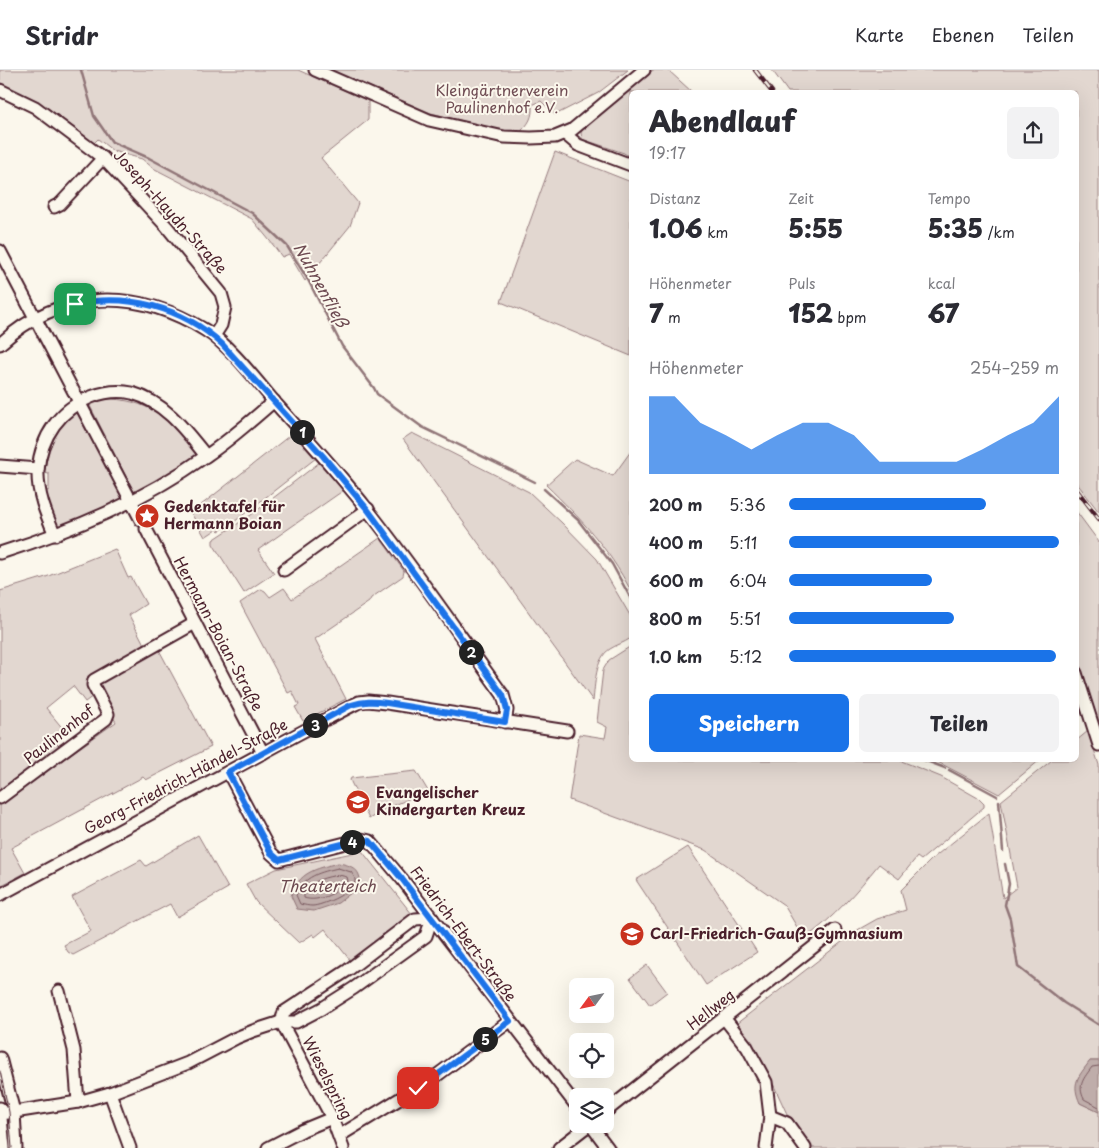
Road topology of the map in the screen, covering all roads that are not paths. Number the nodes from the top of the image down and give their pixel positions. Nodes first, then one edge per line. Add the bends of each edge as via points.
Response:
1 (315, 70) edge
2 (644, 70) edge
3 (0, 90) edge
4 (565, 134) junction
5 (103, 158) junction
6 (629, 164) edge
7 (54, 207) dead end
8 (0, 251) edge
9 (35, 318) junction
10 (214, 336) junction
11 (0, 344) edge
12 (274, 401) junction
13 (79, 402) junction
14 (206, 456) junction
15 (0, 466) edge
16 (38, 469) junction
17 (132, 501) junction
18 (368, 510) junction
19 (55, 535) junction
20 (0, 554) edge
21 (284, 570) dead end
22 (196, 623) junction
23 (1079, 682) edge
24 (505, 722) junction
25 (567, 732) dead end
26 (1099, 745) edge
27 (263, 752) junction
28 (228, 772) junction
29 (0, 798) edge
30 (0, 895) edge
31 (432, 918) junction
32 (835, 930) dead end
33 (59, 991) dead end
34 (725, 1019) junction
35 (510, 1021) junction
36 (281, 1022) junction
37 (0, 1058) edge
38 (110, 1093) junction
39 (569, 1096) edge
40 (78, 1102) junction
41 (614, 1105) edge
42 (1, 1111) edge
43 (14, 1112) junction
44 (770, 1116) junction
45 (332, 1118) junction
46 (578, 1133) edge
47 (597, 1133) edge
48 (339, 1136) junction
49 (4, 1148) edge
50 (16, 1148) edge
51 (130, 1148) edge
52 (268, 1148) edge
53 (344, 1148) edge
54 (559, 1148) edge
55 (608, 1148) edge
56 (766, 1148) edge
57 (805, 1148) edge

1 - 4 street via 437,122 504,137 547,138
2 - 4 street
3 - 5 street, Joseph-Haydn-Straße via 35,107
4 - 6 street via 578,145
5 - 7 street
5 - 10 street, Joseph-Haydn-Straße via 167,227 221,293 225,307 221,325
8 - 9 street, Hermann-Boian-Straße
9 - 10 street via 88,301 128,300 171,312
9 - 11 street
9 - 13 street, Hermann-Boian-Straße
10 - 12 street
12 - 14 street
12 - 18 street
13 - 14 street via 104,392 133,394 158,405 170,415
13 - 16 street via 64,413 50,430
13 - 17 street, Hermann-Boian-Straße
14 - 17 street
15 - 16 street
16 - 19 street via 43,506
17 - 19 street
17 - 22 street, Hermann-Boian-Straße
18 - 21 street
18 - 24 street via 503,695 507,710
19 - 20 street
22 - 27 street, Hermann-Boian-Straße
22 - 29 street, Paulinenhof via 94,680 93,685 108,714 106,719
23 - 26 street
24 - 25 street, Georg-Friedrich-Händel-Straße
24 - 27 street, Georg-Friedrich-Händel-Straße via 368,701 351,705
27 - 28 street, Georg-Friedrich-Händel-Straße
28 - 30 street, Georg-Friedrich-Händel-Straße
28 - 31 street, Friedrich-Ebert-Straße via 271,853 279,860 362,839 370,841
31 - 35 street, Friedrich-Ebert-Straße
31 - 36 street via 415,919 348,970 284,1012
31 - 36 street via 426,936 362,983 296,1022
32 - 34 street, Hellweg
33 - 40 street via 74,1050
34 - 41 street, Hellweg
34 - 44 street via 747,1047 766,1082
35 - 39 street, Friedrich-Ebert-Straße
35 - 48 street via 432,1079
36 - 38 street
36 - 45 street, Wieselspring
37 - 43 street
38 - 40 street
38 - 51 street
40 - 43 street
42 - 43 street
42 - 49 street
43 - 50 street
44 - 56 street
44 - 57 street via 787,1123
45 - 48 street, Wieselspring
45 - 52 street
46 - 54 street
47 - 55 street
48 - 53 street, Wieselspring

